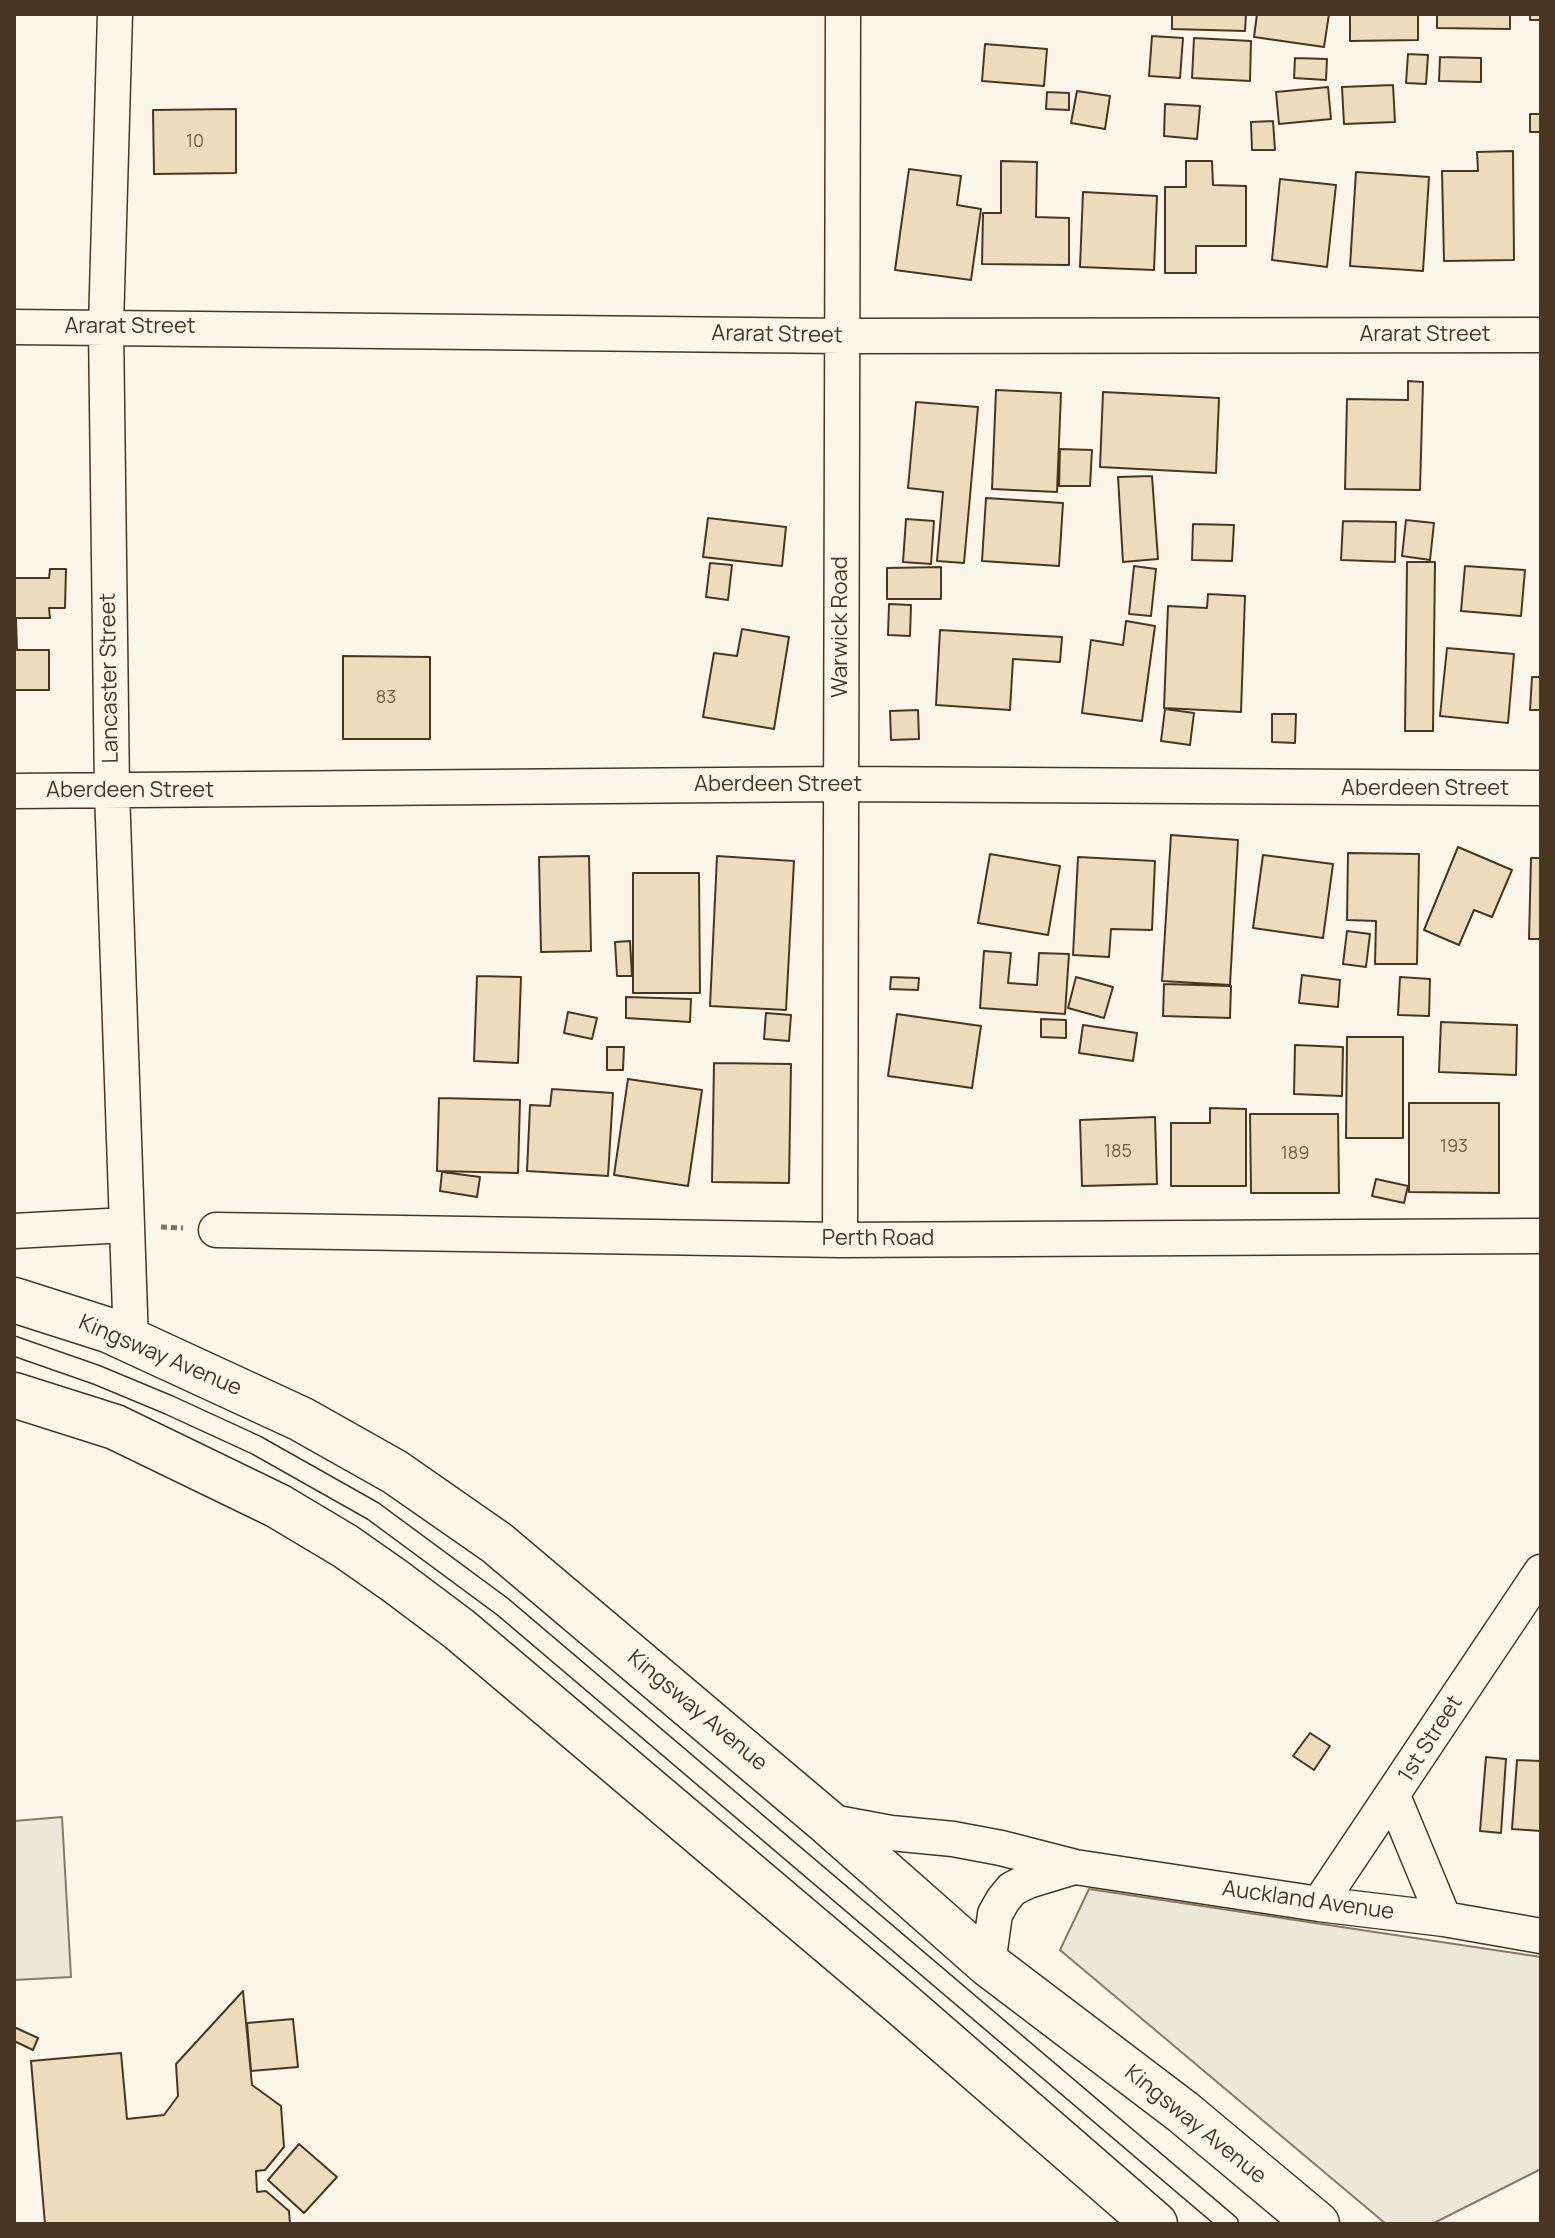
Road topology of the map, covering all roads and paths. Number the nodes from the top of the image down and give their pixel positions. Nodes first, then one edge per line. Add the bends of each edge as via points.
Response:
1 (115, 14) edge
2 (843, 14) edge
3 (106, 326) junction
4 (14, 327) edge
5 (1541, 335) edge
6 (841, 336) junction
7 (841, 784) junction
8 (1541, 788) edge
9 (14, 791) edge
10 (112, 791) junction
11 (126, 1225) junction
12 (216, 1230) joint
13 (14, 1231) edge
14 (1541, 1236) edge
15 (840, 1240) junction
16 (14, 1300) edge
17 (131, 1342) junction
18 (14, 1346) edge
19 (14, 1395) edge
20 (1541, 1572) edge
21 (1393, 1796) junction
22 (826, 1821) junction
23 (1075, 1867) junction
24 (1319, 1904) junction
25 (1444, 1919) junction
26 (1541, 1936) edge
27 (988, 1964) junction
28 (1155, 2224) edge
29 (1229, 2224) edge
30 (1317, 2224) edge

1 - 3 street, Lancaster Street
2 - 6 street, Warwick Road
3 - 4 street, Ararat Street
3 - 6 street, Ararat Street
3 - 10 street, Lancaster Street
5 - 6 street, Ararat Street
6 - 7 street, Warwick Road
7 - 8 street, Aberdeen Street
7 - 10 street, Aberdeen Street
7 - 15 street, Warwick Road
9 - 10 street, Aberdeen Street
10 - 11 street, Lancaster Street
11 - 12 path
11 - 13 street
11 - 17 street, Lancaster Street
12 - 15 street, Perth Road
14 - 15 street, Perth Road
16 - 17 main road, Kingsway Avenue
17 - 22 main road, Kingsway Avenue via 301,1419 408,1481 497,1543
18 - 29 lane via 169,1405 256,1445 373,1511 503,1607
19 - 28 main road via 115,1427 278,1506 406,1589 890,1993
20 - 21 street, 1st Street
21 - 24 street, 1st Street
21 - 25 street
22 - 23 street, Auckland Avenue via 953,1839
22 - 27 main road, Kingsway Avenue
23 - 24 street, Auckland Avenue
23 - 27 street, Auckland Avenue via 1012,1889 995,1914
24 - 25 street, Auckland Avenue
25 - 26 street, Auckland Avenue
27 - 30 main road, Kingsway Avenue via 1183,2112

